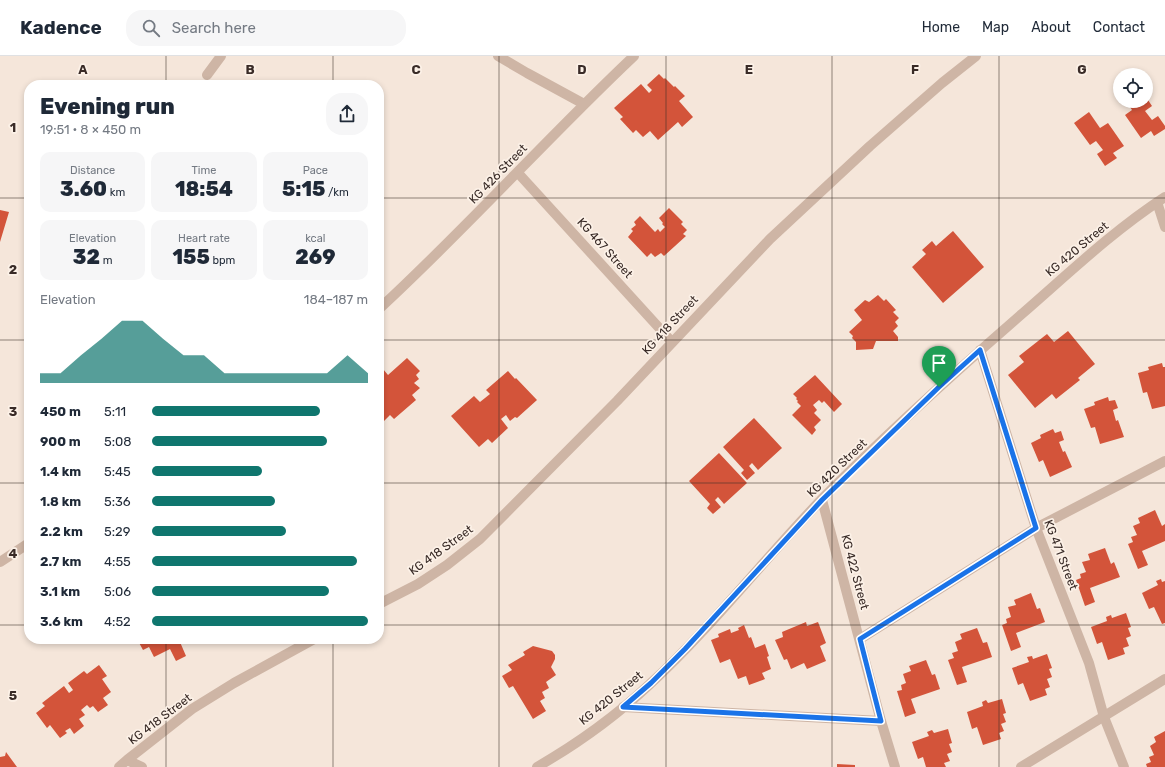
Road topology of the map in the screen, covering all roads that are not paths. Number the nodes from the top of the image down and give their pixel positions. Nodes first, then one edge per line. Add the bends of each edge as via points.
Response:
1 (221, 56) edge
2 (498, 56) edge
3 (634, 56) edge
4 (976, 56) edge
5 (208, 75) dead end
6 (584, 104) junction
7 (518, 172) junction
8 (1161, 199) edge
9 (1165, 227) edge
10 (384, 305) edge
11 (672, 342) junction
12 (980, 350) junction
13 (1165, 461) edge
14 (822, 500) junction
15 (1036, 528) junction
16 (24, 546) edge
17 (0, 562) edge
18 (384, 601) edge
19 (860, 639) junction
20 (305, 644) edge
21 (1165, 679) edge
22 (623, 707) junction
23 (1104, 717) junction
24 (881, 721) junction
25 (123, 764) edge
26 (142, 767) edge
27 (536, 767) edge
28 (895, 767) edge
29 (1021, 767) edge
30 (1124, 767) edge

1 - 5 street
2 - 6 street
3 - 6 street, KG 426 Street
4 - 11 street, KG 418 Street via 870,146 776,233
6 - 7 street, KG 426 Street
7 - 10 street, KG 426 Street
7 - 11 street, KG 467 Street
8 - 9 street
8 - 12 street, KG 420 Street via 1098,247
11 - 18 street, KG 418 Street via 480,539 418,584
12 - 14 street, KG 420 Street
12 - 15 street, KG 471 Street
13 - 15 street
14 - 19 street, KG 422 Street
14 - 22 street, KG 420 Street via 685,649
15 - 19 street
15 - 23 street, KG 471 Street via 1090,663
16 - 17 street
19 - 24 street, KG 422 Street
20 - 25 street, KG 418 Street via 234,683 192,710
21 - 23 street
22 - 24 street
22 - 27 street, KG 420 Street via 566,750
23 - 29 street
23 - 30 street, KG 471 Street
24 - 28 street, KG 422 Street
25 - 26 street

